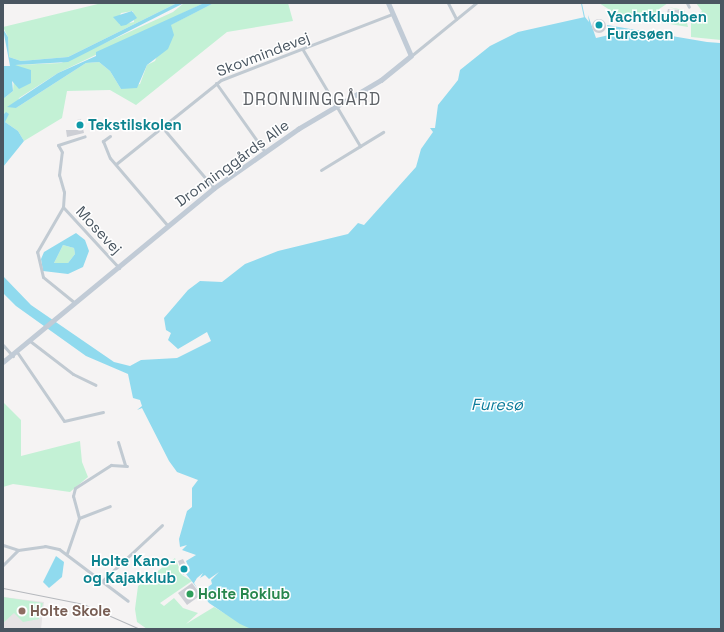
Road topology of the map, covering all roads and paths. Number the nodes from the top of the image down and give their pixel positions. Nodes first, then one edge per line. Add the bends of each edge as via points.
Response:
1 (388, 3) edge
2 (448, 3) edge
3 (476, 3) edge
4 (392, 14) junction
5 (456, 19) junction
6 (303, 50) junction
7 (410, 56) junction
8 (216, 82) junction
9 (337, 107) junction
10 (162, 127) junction
11 (383, 132) dead end
12 (85, 136) dead end
13 (110, 136) dead end
14 (360, 146) junction
15 (265, 152) junction
16 (116, 164) junction
17 (321, 170) dead end
18 (214, 188) junction
19 (63, 207) junction
20 (168, 226) junction
21 (119, 268) junction
22 (76, 304) junction
23 (30, 341) junction
24 (3, 345) edge
25 (18, 352) junction
26 (13, 356) junction
27 (3, 362) edge
28 (96, 385) dead end
29 (103, 412) dead end
30 (118, 442) dead end
31 (110, 506) dead end
32 (79, 518) junction
33 (162, 525) dead end
34 (3, 545) edge
35 (18, 550) junction
36 (67, 553) junction
37 (3, 565) edge
38 (102, 581) junction
39 (128, 601) dead end

1 - 4 street
2 - 5 street
3 - 5 street, Dronninggårds Alle
4 - 6 street, Skovmindevej
4 - 7 street
5 - 7 street, Dronninggårds Alle
6 - 8 street, Skovmindevej
6 - 9 street
7 - 9 street, Dronninggårds Alle via 381,80
8 - 10 street, Skovmindevej
8 - 15 street
9 - 14 street
9 - 15 street, Dronninggårds Alle
10 - 16 street, Skovmindevej
10 - 18 street
11 - 14 street
12 - 19 street via 58,146 62,152 59,175 64,192
13 - 16 street via 103,141
14 - 17 street
15 - 18 street, Dronninggårds Alle
16 - 20 street
18 - 20 street, Dronninggårds Alle
19 - 21 street, Mosevej
19 - 22 street via 39,243 37,264 43,277
20 - 21 street, Dronninggårds Alle
21 - 22 street, Dronninggårds Alle
22 - 23 street, Dronninggårds Alle
23 - 25 street, Dronninggårds Alle
23 - 28 street via 73,374
24 - 26 street
25 - 26 street, Dronninggårds Alle
25 - 29 street via 64,421
26 - 27 street, Dronninggårds Alle
30 - 32 street via 126,465 111,465 77,485 73,496
31 - 32 street
32 - 36 street
33 - 38 street
34 - 35 street
35 - 36 street via 46,546
35 - 37 street
36 - 38 street
38 - 39 street

